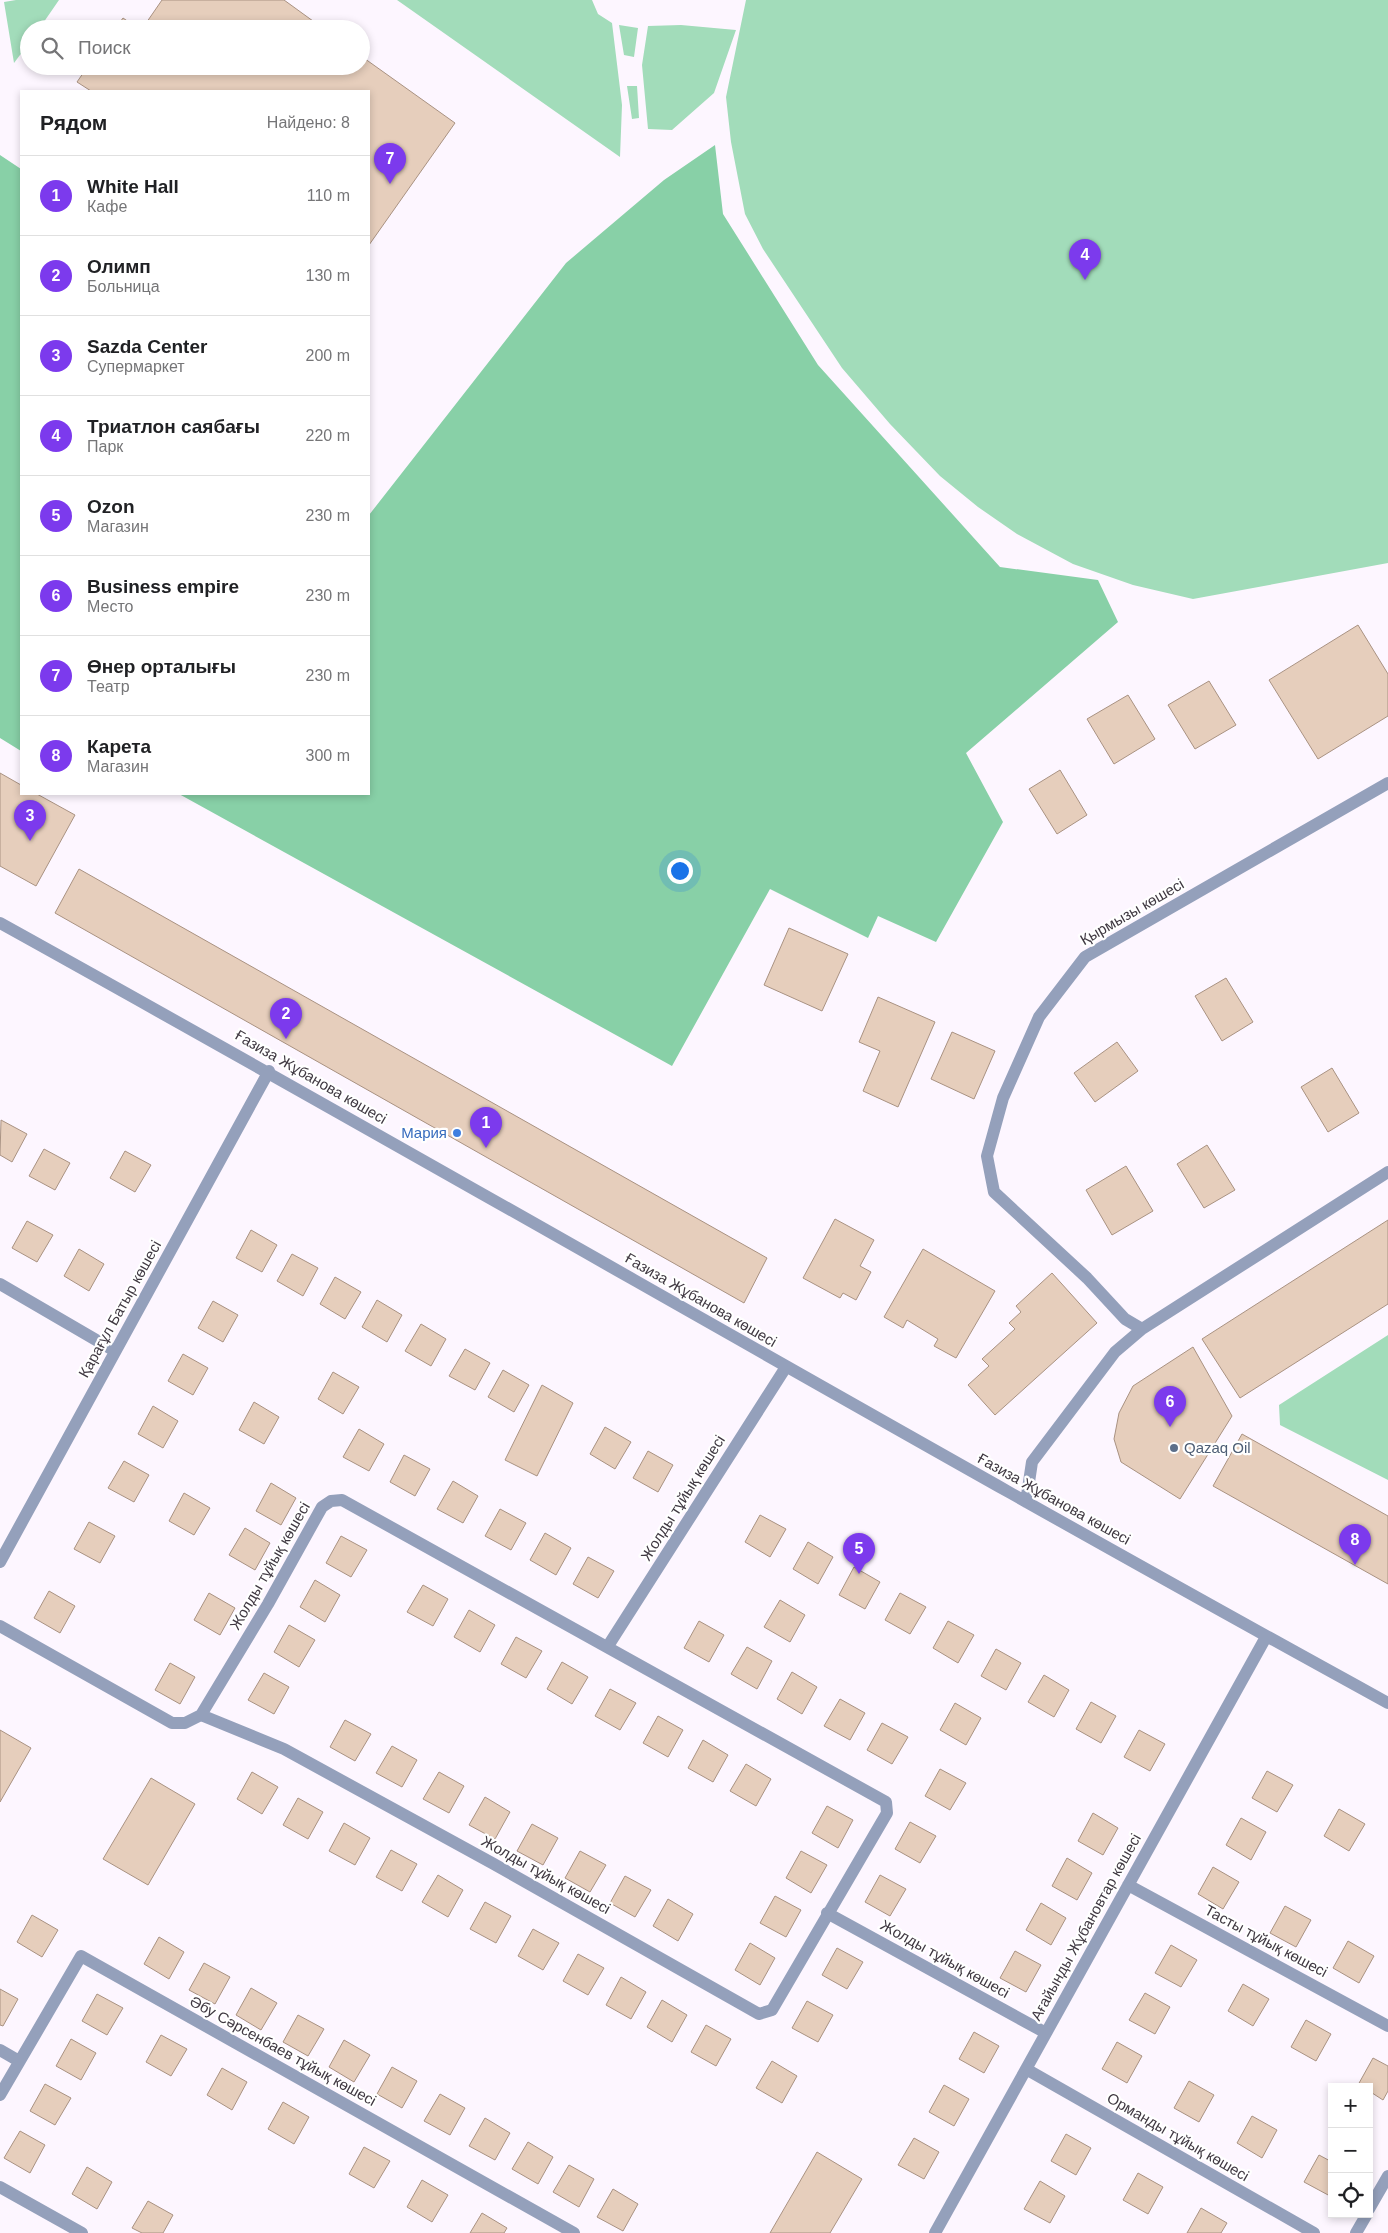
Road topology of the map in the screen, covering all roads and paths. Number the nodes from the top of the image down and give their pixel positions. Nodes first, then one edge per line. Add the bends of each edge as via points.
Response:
1 (1388, 783) edge
2 (0, 923) edge
3 (269, 1072) junction
4 (1388, 1172) edge
5 (0, 1284) edge
6 (1142, 1329) junction
7 (116, 1351) junction
8 (786, 1367) junction
9 (1026, 1502) junction
10 (0, 1562) edge
11 (0, 1626) edge
12 (1266, 1637) junction
13 (608, 1646) junction
14 (1388, 1703) edge
15 (201, 1715) junction
16 (1128, 1886) junction
17 (827, 1913) junction
18 (1388, 2026) edge
19 (1046, 2033) junction
20 (0, 2050) edge
21 (19, 2061) junction
22 (1026, 2069) junction
23 (0, 2095) edge
24 (1388, 2176) edge
25 (0, 2188) edge
26 (1373, 2203) edge
27 (1365, 2218) edge
28 (82, 2233) edge
29 (574, 2233) edge
30 (935, 2233) edge
31 (1314, 2233) edge
32 (1356, 2233) edge

1 - 6 street, Қырмызы көшесі via 1085,957 1039,1017 1003,1098 986,1156 994,1192 1087,1278 1125,1319
2 - 3 street, Ғазиза Жұбанова көшесі
3 - 7 street, Қарағұл Батыр көшесі
3 - 8 street, Ғазиза Жұбанова көшесі
4 - 6 street
5 - 7 street
6 - 9 street via 1115,1352 1032,1462
7 - 10 street, Қарағұл Батыр көшесі
8 - 9 street, Ғазиза Жұбанова көшесі
8 - 13 street, Жолды тұйық көшесі
9 - 12 street, Ғазиза Жұбанова көшесі
11 - 15 street via 172,1722 185,1723
12 - 14 street, Ғазиза Жұбанова көшесі
12 - 16 street, Ағайынды Жұбановтар көшесі
13 - 15 street, Жолды тұйық көшесі via 342,1500 331,1501 322,1507
13 - 17 street, Жолды тұйық көшесі via 886,1802 887,1813
15 - 17 street, Жолды тұйық көшесі via 284,1749 760,2014 772,2010
16 - 18 street, Тасты тұйық көшесі
16 - 19 street, Ағайынды Жұбановтар көшесі
17 - 19 street, Жолды тұйық көшесі
19 - 22 street, Ағайынды Жұбановтар көшесі
20 - 21 street
21 - 23 street, Әбу Сәрсенбаев тұйық көшесі
21 - 29 street, Әбу Сәрсенбаев тұйық көшесі via 81,1956
22 - 30 street, Ағайынды Жұбановтар көшесі
22 - 31 street, Орманды тұйық көшесі
24 - 26 street
25 - 28 street
27 - 32 street

